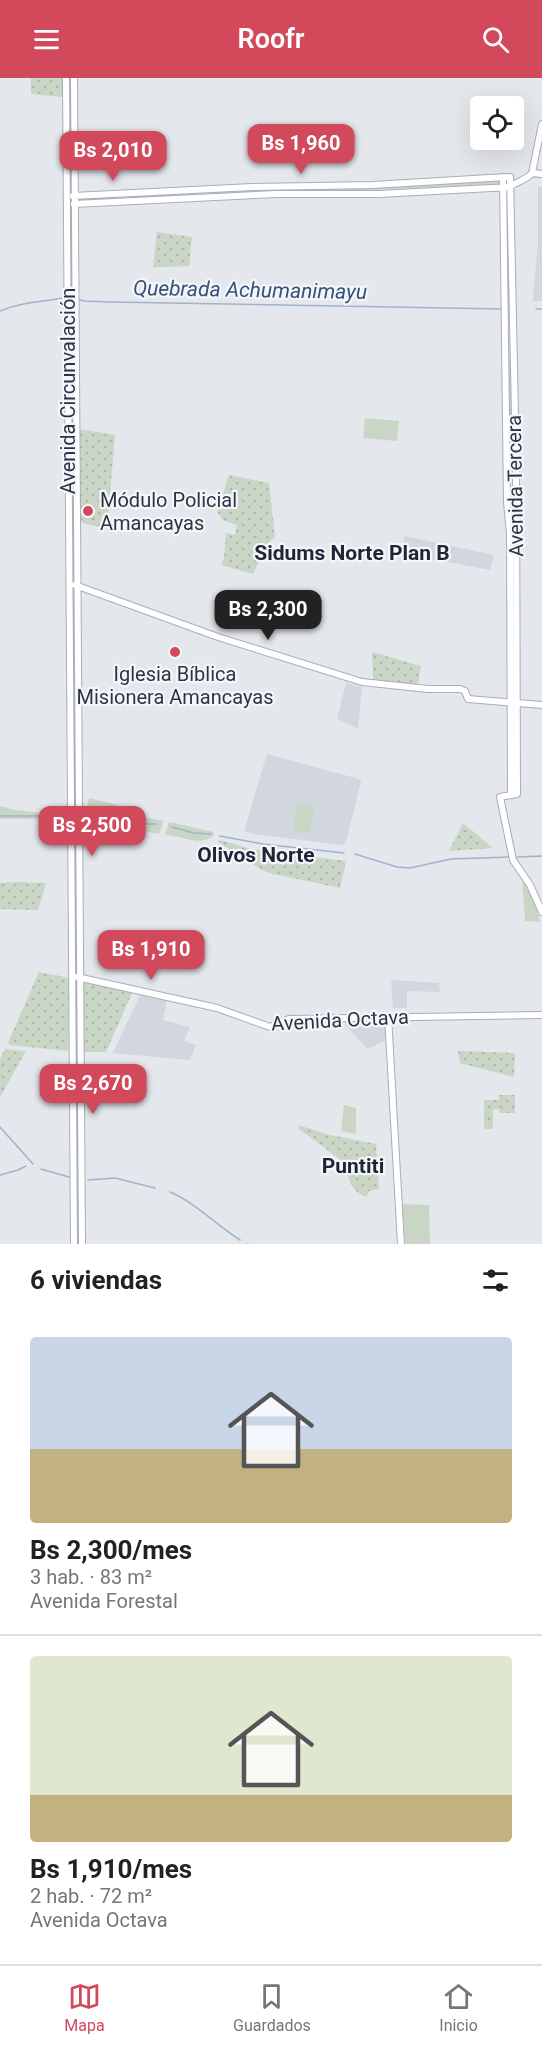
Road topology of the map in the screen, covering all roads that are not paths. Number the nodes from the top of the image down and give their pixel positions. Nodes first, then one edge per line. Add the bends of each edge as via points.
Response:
1 (66, 78) edge
2 (74, 78) edge
3 (542, 124) edge
4 (532, 173) junction
5 (542, 174) edge
6 (507, 177) junction
7 (518, 181) junction
8 (507, 187) junction
9 (75, 196) junction
10 (66, 197) junction
11 (75, 204) junction
12 (67, 205) junction
13 (69, 583) junction
14 (78, 586) junction
15 (514, 702) junction
16 (542, 705) edge
17 (542, 912) edge
18 (72, 976) junction
19 (80, 977) junction
20 (542, 1015) edge
21 (388, 1017) junction
22 (74, 1244) edge
23 (82, 1244) edge
24 (401, 1244) edge

1 - 10 main road, Avenida Circunvalación
2 - 9 main road, Avenida Circunvalación
3 - 4 main road
4 - 5 main road
4 - 7 main road
6 - 7 main road
6 - 8 main road, Avenida Tercera
6 - 9 main road
7 - 8 main road
8 - 11 main road
8 - 15 main road, Avenida Tercera via 516,462
9 - 10 main road
9 - 11 main road, Avenida Circunvalación
10 - 12 main road, Avenida Circunvalación
11 - 12 main road
11 - 14 main road, Avenida Circunvalación
12 - 13 main road, Avenida Circunvalación
13 - 14 main road
13 - 18 main road, Avenida Circunvalación
14 - 15 main road via 218,637 362,681 460,689 468,699
14 - 19 main road, Avenida Circunvalación
15 - 16 main road
15 - 17 main road, Avenida Tercera via 514,794 500,797 513,860
18 - 19 main road, Avenida Octava
18 - 22 main road, Avenida Circunvalación
19 - 21 main road, Avenida Octava via 217,1008 270,1027 289,1019
19 - 23 main road, Avenida Circunvalación
20 - 21 main road, Avenida Octava
21 - 24 main road

